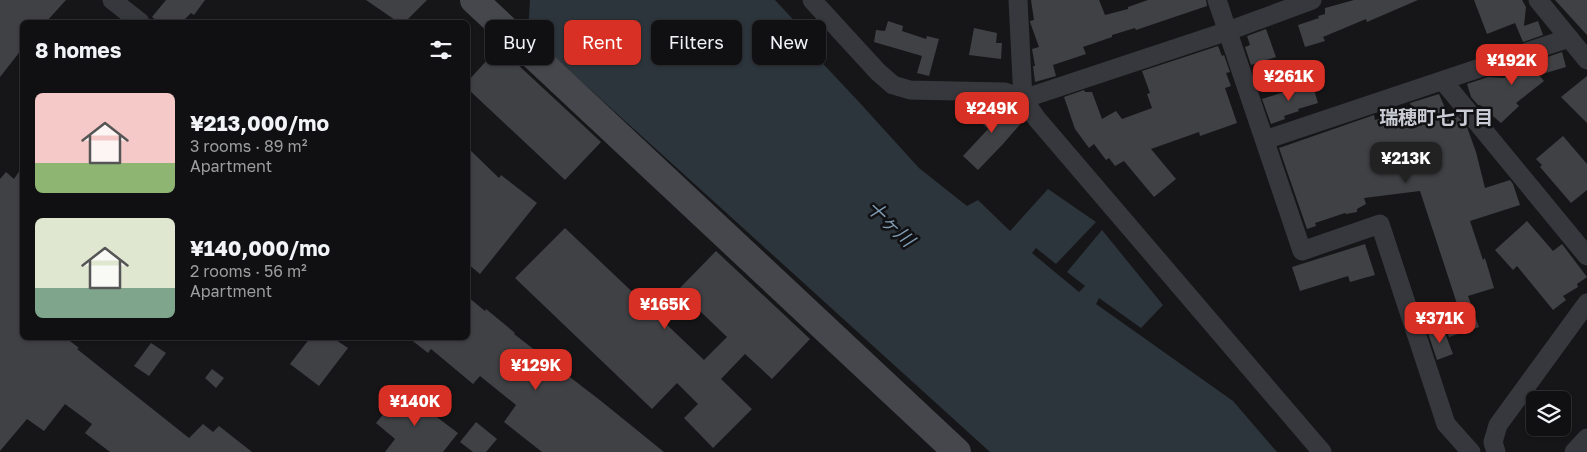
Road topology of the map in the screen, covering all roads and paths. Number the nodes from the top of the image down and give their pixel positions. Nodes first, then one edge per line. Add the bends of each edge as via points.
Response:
1 (112, 0) edge
2 (474, 0) edge
3 (812, 0) edge
4 (1018, 0) edge
5 (1217, 0) edge
6 (1312, 0) edge
7 (1538, 0) edge
8 (499, 11) edge
9 (137, 20) edge
10 (1228, 31) junction
11 (1569, 38) junction
12 (1587, 60) edge
13 (1443, 81) junction
14 (1023, 98) junction
15 (1265, 140) junction
16 (1587, 256) edge
17 (1587, 303) edge
18 (1498, 425) junction
19 (1587, 438) edge
20 (957, 452) edge
21 (1322, 452) edge
22 (1471, 452) edge
23 (1476, 452) edge
24 (1496, 452) edge
25 (1574, 452) edge

1 - 9 street
2 - 8 street
3 - 14 street via 893,85 910,90 1005,92
4 - 14 street
5 - 10 street
6 - 10 street
7 - 11 street
8 - 20 street
10 - 14 street
10 - 15 street
11 - 12 street
11 - 13 street
13 - 15 street
13 - 16 street
14 - 21 street via 1037,119
15 - 22 street via 1302,251 1380,224 1446,424
17 - 18 street
18 - 23 street
18 - 24 street via 1494,442
19 - 25 street

